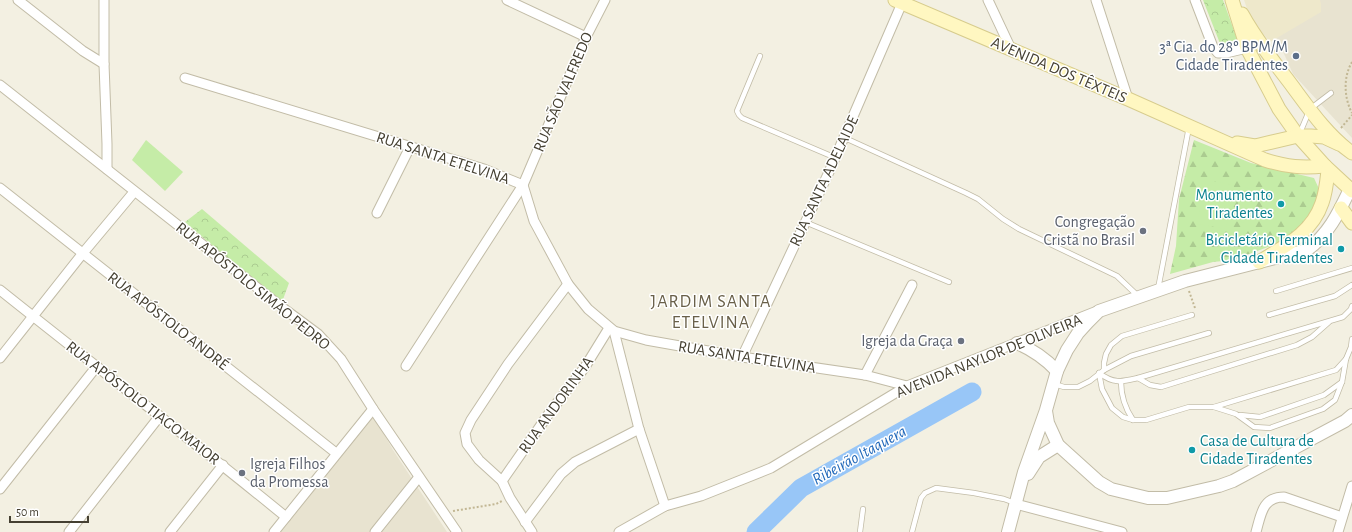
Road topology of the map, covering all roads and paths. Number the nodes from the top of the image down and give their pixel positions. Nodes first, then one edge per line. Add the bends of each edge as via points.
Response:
1 (18, 0) edge
2 (104, 0) edge
3 (507, 0) edge
4 (605, 0) edge
5 (988, 0) edge
6 (1096, 0) edge
7 (1195, 0) edge
8 (1233, 0) edge
9 (898, 2) edge
10 (586, 37) junction
11 (1247, 48) junction
12 (1011, 49) junction
13 (760, 56) dead end
14 (1352, 62) edge
15 (104, 64) junction
16 (185, 78) dead end
17 (0, 85) edge
18 (1331, 93) dead end
19 (1128, 99) junction
20 (1310, 109) junction
21 (1352, 114) edge
22 (1189, 126) junction
23 (1298, 136) junction
24 (1334, 136) junction
25 (845, 138) junction
26 (1223, 142) junction
27 (410, 146) junction
28 (1348, 150) edge
29 (836, 158) junction
30 (1327, 168) junction
31 (107, 169) junction
32 (523, 185) junction
33 (0, 188) edge
34 (1351, 189) edge
35 (134, 192) junction
36 (1341, 208) junction
37 (377, 214) dead end
38 (805, 222) junction
39 (1352, 223) edge
40 (83, 253) junction
41 (1259, 262) junction
42 (1352, 268) edge
43 (1185, 281) junction
44 (949, 282) dead end
45 (568, 284) junction
46 (912, 285) dead end
47 (1352, 285) edge
48 (0, 290) edge
49 (1158, 290) junction
50 (1276, 291) dead end
51 (1139, 297) junction
52 (1352, 306) edge
53 (1099, 311) junction
54 (1197, 314) dead end
55 (1192, 315) dead end
56 (1269, 315) dead end
57 (33, 316) junction
58 (1330, 321) junction
59 (611, 330) junction
60 (1209, 333) dead end
61 (1352, 339) edge
62 (1017, 343) junction
63 (742, 357) junction
64 (0, 358) edge
65 (1346, 359) junction
66 (97, 366) junction
67 (406, 366) dead end
68 (1104, 370) junction
69 (1057, 371) junction
70 (1100, 373) junction
71 (865, 376) junction
72 (1138, 378) junction
73 (1121, 382) junction
74 (1342, 382) junction
75 (1053, 384) junction
76 (907, 386) junction
77 (1214, 407) junction
78 (373, 409) junction
79 (1046, 410) junction
80 (1236, 414) junction
81 (1352, 415) edge
82 (159, 417) junction
83 (1133, 420) junction
84 (639, 429) junction
85 (1058, 445) junction
86 (336, 453) junction
87 (223, 465) junction
88 (420, 477) junction
89 (502, 481) junction
90 (1352, 486) edge
91 (1020, 487) junction
92 (0, 489) edge
93 (496, 504) dead end
94 (1016, 504) junction
95 (665, 506) junction
96 (864, 509) dead end
97 (444, 513) junction
98 (286, 517) junction
99 (1342, 517) junction
100 (525, 522) junction
101 (1097, 528) edge
102 (69, 532) edge
103 (170, 532) edge
104 (274, 532) edge
105 (375, 532) edge
106 (458, 532) edge
107 (532, 532) edge
108 (619, 532) edge
109 (860, 532) edge
110 (912, 532) edge
111 (1008, 532) edge
112 (1122, 532) edge
113 (1256, 532) edge
114 (1338, 532) edge

1 - 15 street via 83,51
2 - 15 street
3 - 10 street
4 - 10 street, RUA SÃO VALFREDO
5 - 12 street
6 - 19 street
7 - 11 street via 1213,47 1218,53
8 - 11 main road
8 - 20 main road via 1261,45
9 - 12 main road, AVENIDA DOS TÊXTEIS
9 - 25 street, RUA SANTA ADELAIDE
10 - 32 street, RUA SÃO VALFREDO
11 - 23 main road via 1279,109
12 - 19 main road, AVENIDA DOS TÊXTEIS
13 - 29 lane via 737,111 739,115
14 - 21 path via 1345,81
15 - 31 street
16 - 27 street, RUA SANTA ETELVINA
17 - 31 street, RUA APÓSTOLO SIMÃO PEDRO
18 - 20 lane
19 - 22 main road, AVENIDA DOS TÊXTEIS
20 - 23 lane
20 - 24 main road
21 - 24 path
22 - 26 main road, AVENIDA DOS TÊXTEIS
22 - 49 lane
23 - 26 main road, AVENIDA DOS TÊXTEIS via 1255,146
23 - 28 main road, AVENIDA DOS TÊXTEIS via 1324,138
23 - 30 main road
24 - 28 main road
25 - 29 street, RUA SANTA ADELAIDE
25 - 51 lane via 978,199 1020,229 1117,276
26 - 30 main road, AVENIDA DOS TÊXTEIS via 1283,165
27 - 32 street, RUA SANTA ETELVINA via 484,169
27 - 37 street
29 - 38 street, RUA SANTA ADELAIDE
30 - 34 main road
30 - 41 main road via 1323,201 1314,221 1294,241
31 - 35 street, RUA APÓSTOLO SIMÃO PEDRO
32 - 45 street, RUA SANTA ETELVINA via 534,221
32 - 67 street, RUA SÃO VALFREDO
33 - 40 street, RUA APÓSTOLO ANDRÉ
34 - 36 street, AVENIDA NAYLOR DE OLIVEIRA
35 - 40 street
35 - 78 street, RUA APÓSTOLO SIMÃO PEDRO via 318,334 341,359
36 - 39 main road
36 - 41 street, AVENIDA NAYLOR DE OLIVEIRA via 1326,233 1307,250
38 - 44 lane
38 - 63 street, RUA SANTA ADELAIDE
40 - 57 street
40 - 86 street, RUA APÓSTOLO ANDRÉ
41 - 43 street, AVENIDA NAYLOR DE OLIVEIRA
42 - 50 lane
43 - 49 street, AVENIDA NAYLOR DE OLIVEIRA
43 - 54 path
45 - 59 street, RUA SANTA ETELVINA via 588,309
45 - 89 street via 508,364 465,433 467,444 479,460
46 - 71 street
47 - 56 lane via 1335,296
48 - 57 street, RUA APÓSTOLO TIAGO MAIOR
49 - 51 street, AVENIDA NAYLOR DE OLIVEIRA
51 - 53 street, AVENIDA NAYLOR DE OLIVEIRA
52 - 58 lane via 1343,317
53 - 62 street, AVENIDA NAYLOR DE OLIVEIRA
53 - 69 street via 1078,332
55 - 68 lane via 1122,336 1106,354
57 - 64 street
57 - 66 street, RUA APÓSTOLO TIAGO MAIOR
58 - 72 lane
58 - 72 lane via 1312,337 1297,345 1161,386 1150,385
59 - 63 street, RUA SANTA ETELVINA via 646,340
59 - 84 street
59 - 89 street, RUA ANDORINHA
60 - 68 lane via 1131,356
61 - 65 lane
62 - 69 street via 1031,349
62 - 76 street, AVENIDA NAYLOR DE OLIVEIRA
63 - 71 street, RUA SANTA ETELVINA
65 - 74 lane
65 - 77 lane via 1336,370
66 - 82 street, RUA APÓSTOLO TIAGO MAIOR
66 - 92 street
68 - 70 lane
69 - 75 street
70 - 73 lane via 1108,380
70 - 75 lane via 1090,382 1078,387
70 - 83 lane via 1102,389 1112,408 1122,418
71 - 76 street, RUA SANTA ETELVINA
72 - 73 lane
73 - 83 lane via 1124,403
74 - 80 lane via 1324,395 1260,417
74 - 80 lane via 1335,400 1323,409 1270,428 1254,427
75 - 79 street
76 - 95 street, AVENIDA NAYLOR DE OLIVEIRA via 772,468 701,496
77 - 80 lane
77 - 83 lane via 1189,407 1146,420
78 - 86 street
78 - 88 street, RUA APÓSTOLO SIMÃO PEDRO
79 - 85 street via 1048,423
79 - 91 street
81 - 85 street via 1234,481 1167,498 1148,498 1111,489 1099,482
82 - 87 street, RUA APÓSTOLO TIAGO MAIOR
82 - 102 street
84 - 95 street
84 - 100 street via 575,462 561,474
85 - 91 street via 1039,457
86 - 98 street
87 - 98 street, RUA APÓSTOLO TIAGO MAIOR
87 - 103 street
88 - 97 street, RUA APÓSTOLO SIMÃO PEDRO
88 - 105 street
89 - 100 street
90 - 99 street
91 - 94 street
93 - 97 path
94 - 101 street
94 - 110 lane via 974,493 936,488 921,498
94 - 111 street
95 - 108 street, AVENIDA NAYLOR DE OLIVEIRA
96 - 109 lane
97 - 106 street, RUA APÓSTOLO SIMÃO PEDRO
98 - 104 street
99 - 113 street via 1284,496 1275,497 1267,502 1262,511
99 - 114 street
100 - 107 street
101 - 112 street

